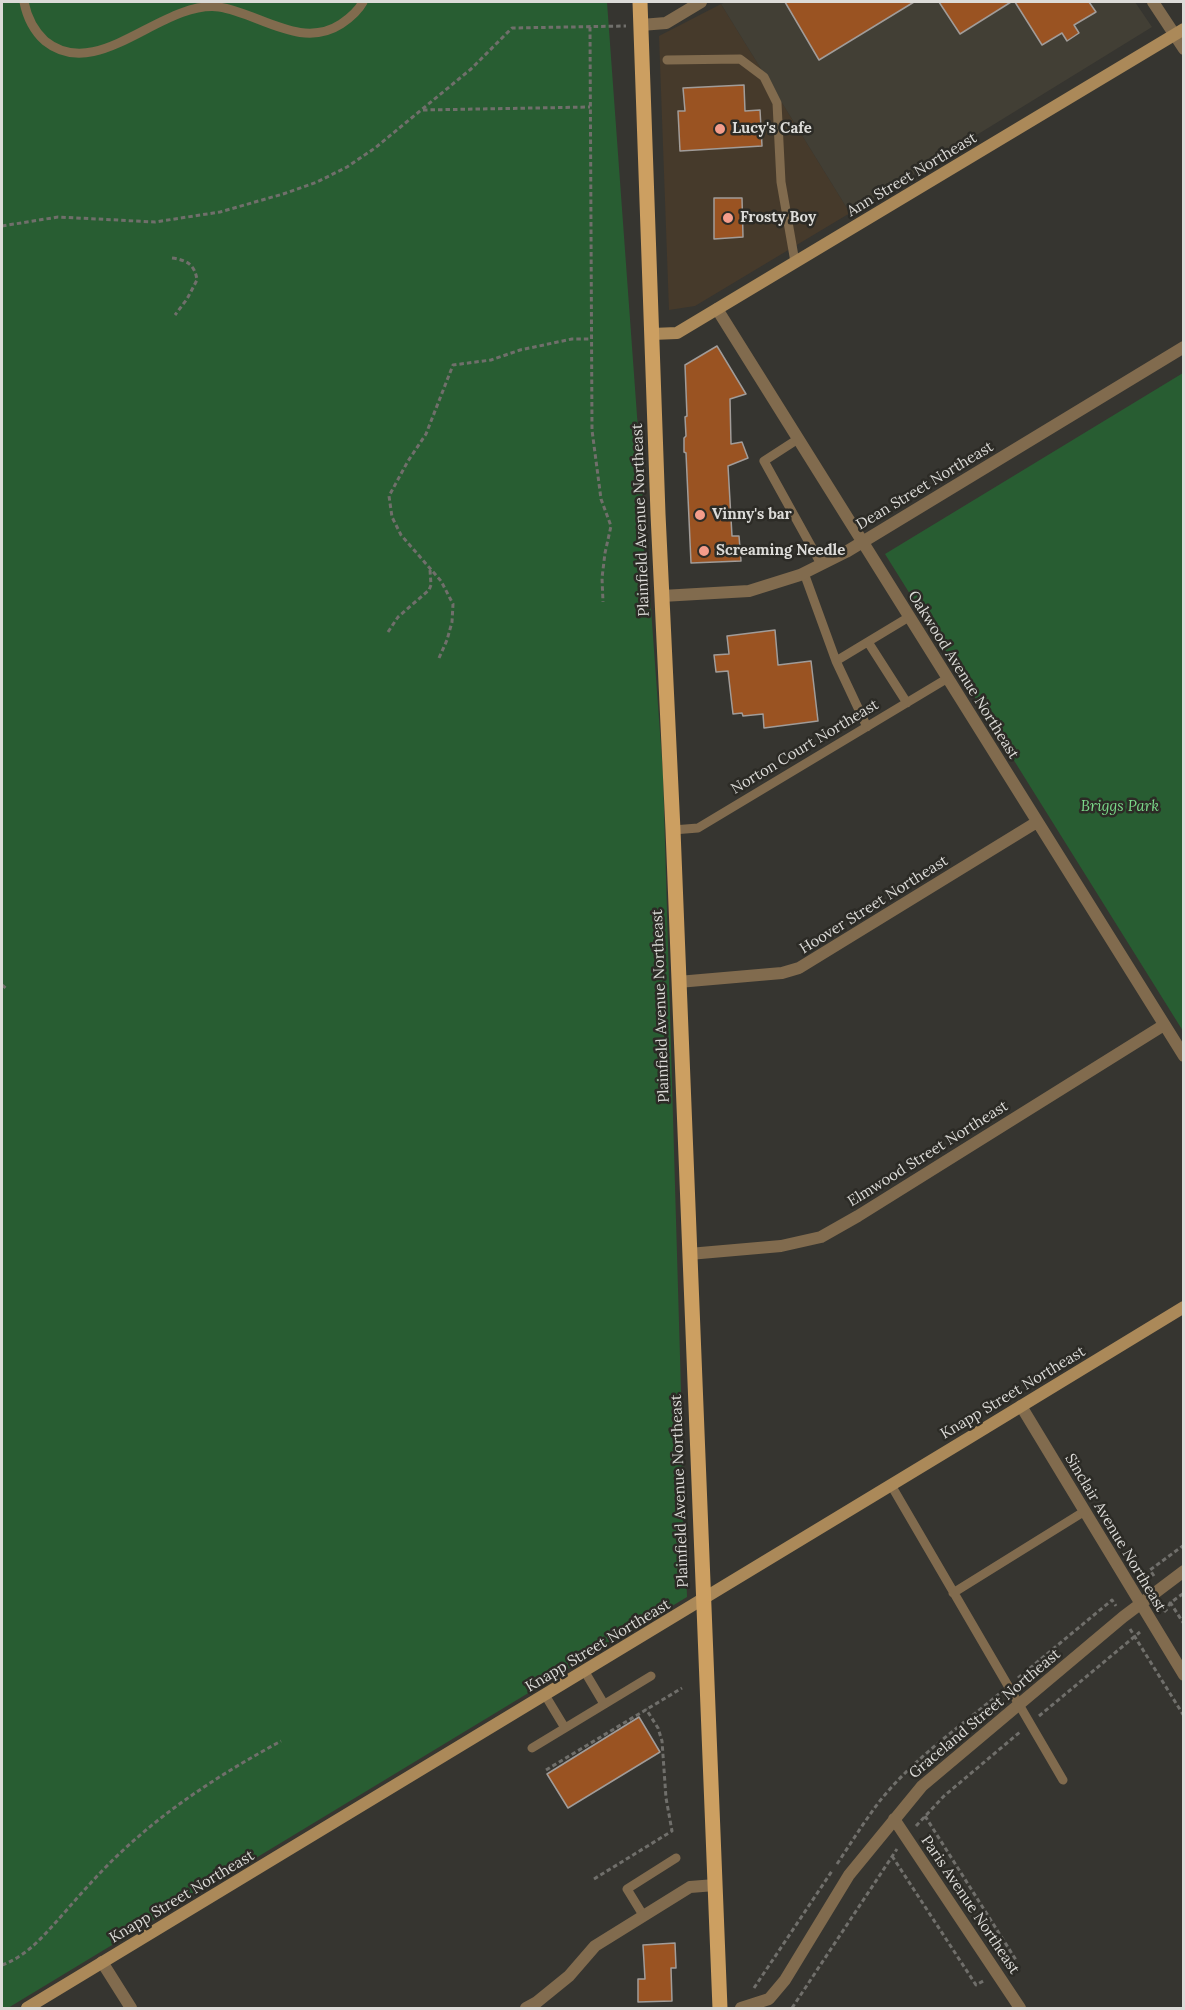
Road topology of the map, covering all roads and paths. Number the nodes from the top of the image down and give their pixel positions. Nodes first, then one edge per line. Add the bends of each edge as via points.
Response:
1 (24, 2) edge
2 (363, 2) edge
3 (640, 2) edge
4 (701, 2) edge
5 (1153, 2) edge
6 (641, 25) junction
7 (590, 27) junction
8 (1179, 32) edge
9 (1184, 49) edge
10 (667, 60) dead end
11 (590, 107) junction
12 (422, 110) junction
13 (2, 226) edge
14 (172, 258) dead end
15 (795, 262) junction
16 (717, 309) junction
17 (175, 315) dead end
18 (652, 334) junction
19 (591, 339) junction
20 (1184, 347) edge
21 (798, 439) junction
22 (861, 542) junction
23 (821, 564) junction
24 (430, 568) junction
25 (804, 573) junction
26 (662, 596) junction
27 (603, 602) dead end
28 (909, 617) junction
29 (388, 632) dead end
30 (868, 642) junction
31 (439, 658) dead end
32 (836, 661) junction
33 (948, 678) junction
34 (907, 703) junction
35 (867, 727) junction
36 (1037, 822) junction
37 (673, 830) junction
38 (678, 982) junction
39 (2, 985) edge
40 (7, 989) dead end
41 (1164, 1024) junction
42 (1184, 1056) edge
43 (688, 1254) junction
44 (1184, 1307) edge
45 (1022, 1406) junction
46 (891, 1485) junction
47 (1085, 1511) junction
48 (1184, 1545) edge
49 (1150, 1570) dead end
50 (1184, 1571) edge
51 (953, 1593) junction
52 (1184, 1593) edge
53 (703, 1598) junction
54 (1112, 1600) dead end
55 (1141, 1604) junction
56 (1123, 1617) junction
57 (1152, 1622) junction
58 (1135, 1636) junction
59 (585, 1672) junction
60 (1184, 1675) edge
61 (651, 1676) dead end
62 (682, 1688) dead end
63 (545, 1695) junction
64 (1019, 1703) junction
65 (604, 1704) junction
66 (646, 1709) junction
67 (1184, 1716) edge
68 (1030, 1724) junction
69 (565, 1728) junction
70 (281, 1741) dead end
71 (532, 1748) dead end
72 (546, 1770) dead end
73 (1063, 1780) dead end
74 (894, 1819) junction
75 (906, 1837) junction
76 (676, 1858) dead end
77 (594, 1879) dead end
78 (715, 1885) junction
79 (643, 1915) junction
80 (102, 1962) junction
81 (2, 1965) edge
82 (27, 2008) edge
83 (130, 2008) edge
84 (526, 2008) edge
85 (720, 2008) edge
86 (741, 2008) edge
87 (792, 2008) edge
88 (1020, 2008) edge

1 - 2 lane via 30,24 40,36 52,46 80,54 205,6 313,34 332,30
3 - 6 main road, Plainfield Avenue Northeast
4 - 6 street via 666,23
5 - 8 street
6 - 7 path
6 - 18 main road, Plainfield Avenue Northeast
7 - 11 path
7 - 12 path via 512,28
8 - 9 street
8 - 15 main road, Ann Street Northeast
10 - 15 lane via 740,59 764,77 777,103 781,182
11 - 12 path
11 - 19 path
12 - 13 path via 375,148 337,172 283,194 220,212 155,222 58,217
14 - 17 path via 187,261 196,280
15 - 16 main road, Ann Street Northeast
16 - 18 main road, Ann Street Northeast via 677,333
16 - 21 street, Oakwood Avenue Northeast
18 - 26 main road, Plainfield Avenue Northeast
19 - 24 path via 572,339 491,360 453,365 426,434 389,496 392,517 401,535
19 - 27 path via 592,430 601,499 611,526 602,578
20 - 22 street, Dean Street Northeast
21 - 22 street, Oakwood Avenue Northeast
21 - 23 lane via 764,461
22 - 23 street, Dean Street Northeast
22 - 28 street, Oakwood Avenue Northeast
23 - 25 street, Dean Street Northeast
24 - 29 path via 429,590 398,617
24 - 31 path via 453,604
25 - 26 street, Dean Street Northeast via 749,591
25 - 32 lane
26 - 37 main road, Plainfield Avenue Northeast
28 - 30 lane
28 - 33 street, Oakwood Avenue Northeast
30 - 32 lane
30 - 34 lane
32 - 35 lane
33 - 34 lane, Norton Court Northeast
33 - 36 street, Oakwood Avenue Northeast
34 - 35 lane, Norton Court Northeast
35 - 37 lane, Norton Court Northeast via 698,828
36 - 38 street, Hoover Street Northeast via 799,968 782,973
36 - 41 street, Oakwood Avenue Northeast
37 - 38 main road, Plainfield Avenue Northeast
38 - 43 main road, Plainfield Avenue Northeast
39 - 40 path
41 - 42 street, Oakwood Avenue Northeast
41 - 43 street, Elmwood Street Northeast via 821,1237 782,1246
43 - 53 main road, Plainfield Avenue Northeast
44 - 45 main road, Knapp Street Northeast
45 - 46 main road, Knapp Street Northeast
45 - 47 street, Sinclair Avenue Northeast
46 - 51 lane
46 - 53 main road, Knapp Street Northeast
47 - 51 lane
47 - 55 street, Sinclair Avenue Northeast
48 - 49 path
50 - 55 street, Graceland Street Northeast
51 - 64 lane
52 - 57 path
53 - 59 main road, Knapp Street Northeast
53 - 78 main road, Plainfield Avenue Northeast
54 - 56 path
55 - 56 street, Graceland Street Northeast
55 - 57 street, Sinclair Avenue Northeast
56 - 58 path
56 - 64 street, Graceland Street Northeast
57 - 58 path
57 - 60 street, Sinclair Avenue Northeast
58 - 67 path
58 - 68 path
59 - 63 main road, Knapp Street Northeast
59 - 65 lane
61 - 65 lane
62 - 66 path
63 - 69 lane
63 - 80 main road, Knapp Street Northeast
64 - 68 lane
64 - 74 street, Graceland Street Northeast via 922,1786
65 - 69 lane
66 - 72 path
66 - 77 path via 662,1741 672,1832
68 - 73 lane
68 - 75 path via 944,1796
69 - 71 lane
70 - 81 path via 169,1811 96,1877 36,1944
74 - 75 street, Paris Avenue Northeast
74 - 86 street, Graceland Street Northeast via 849,1875 785,1980 769,1999
75 - 87 path
75 - 88 street, Paris Avenue Northeast
76 - 79 lane via 627,1889
78 - 79 street via 690,1887
78 - 85 main road, Plainfield Avenue Northeast
79 - 84 street via 595,1946 569,1976
80 - 82 main road, Knapp Street Northeast
80 - 83 street

